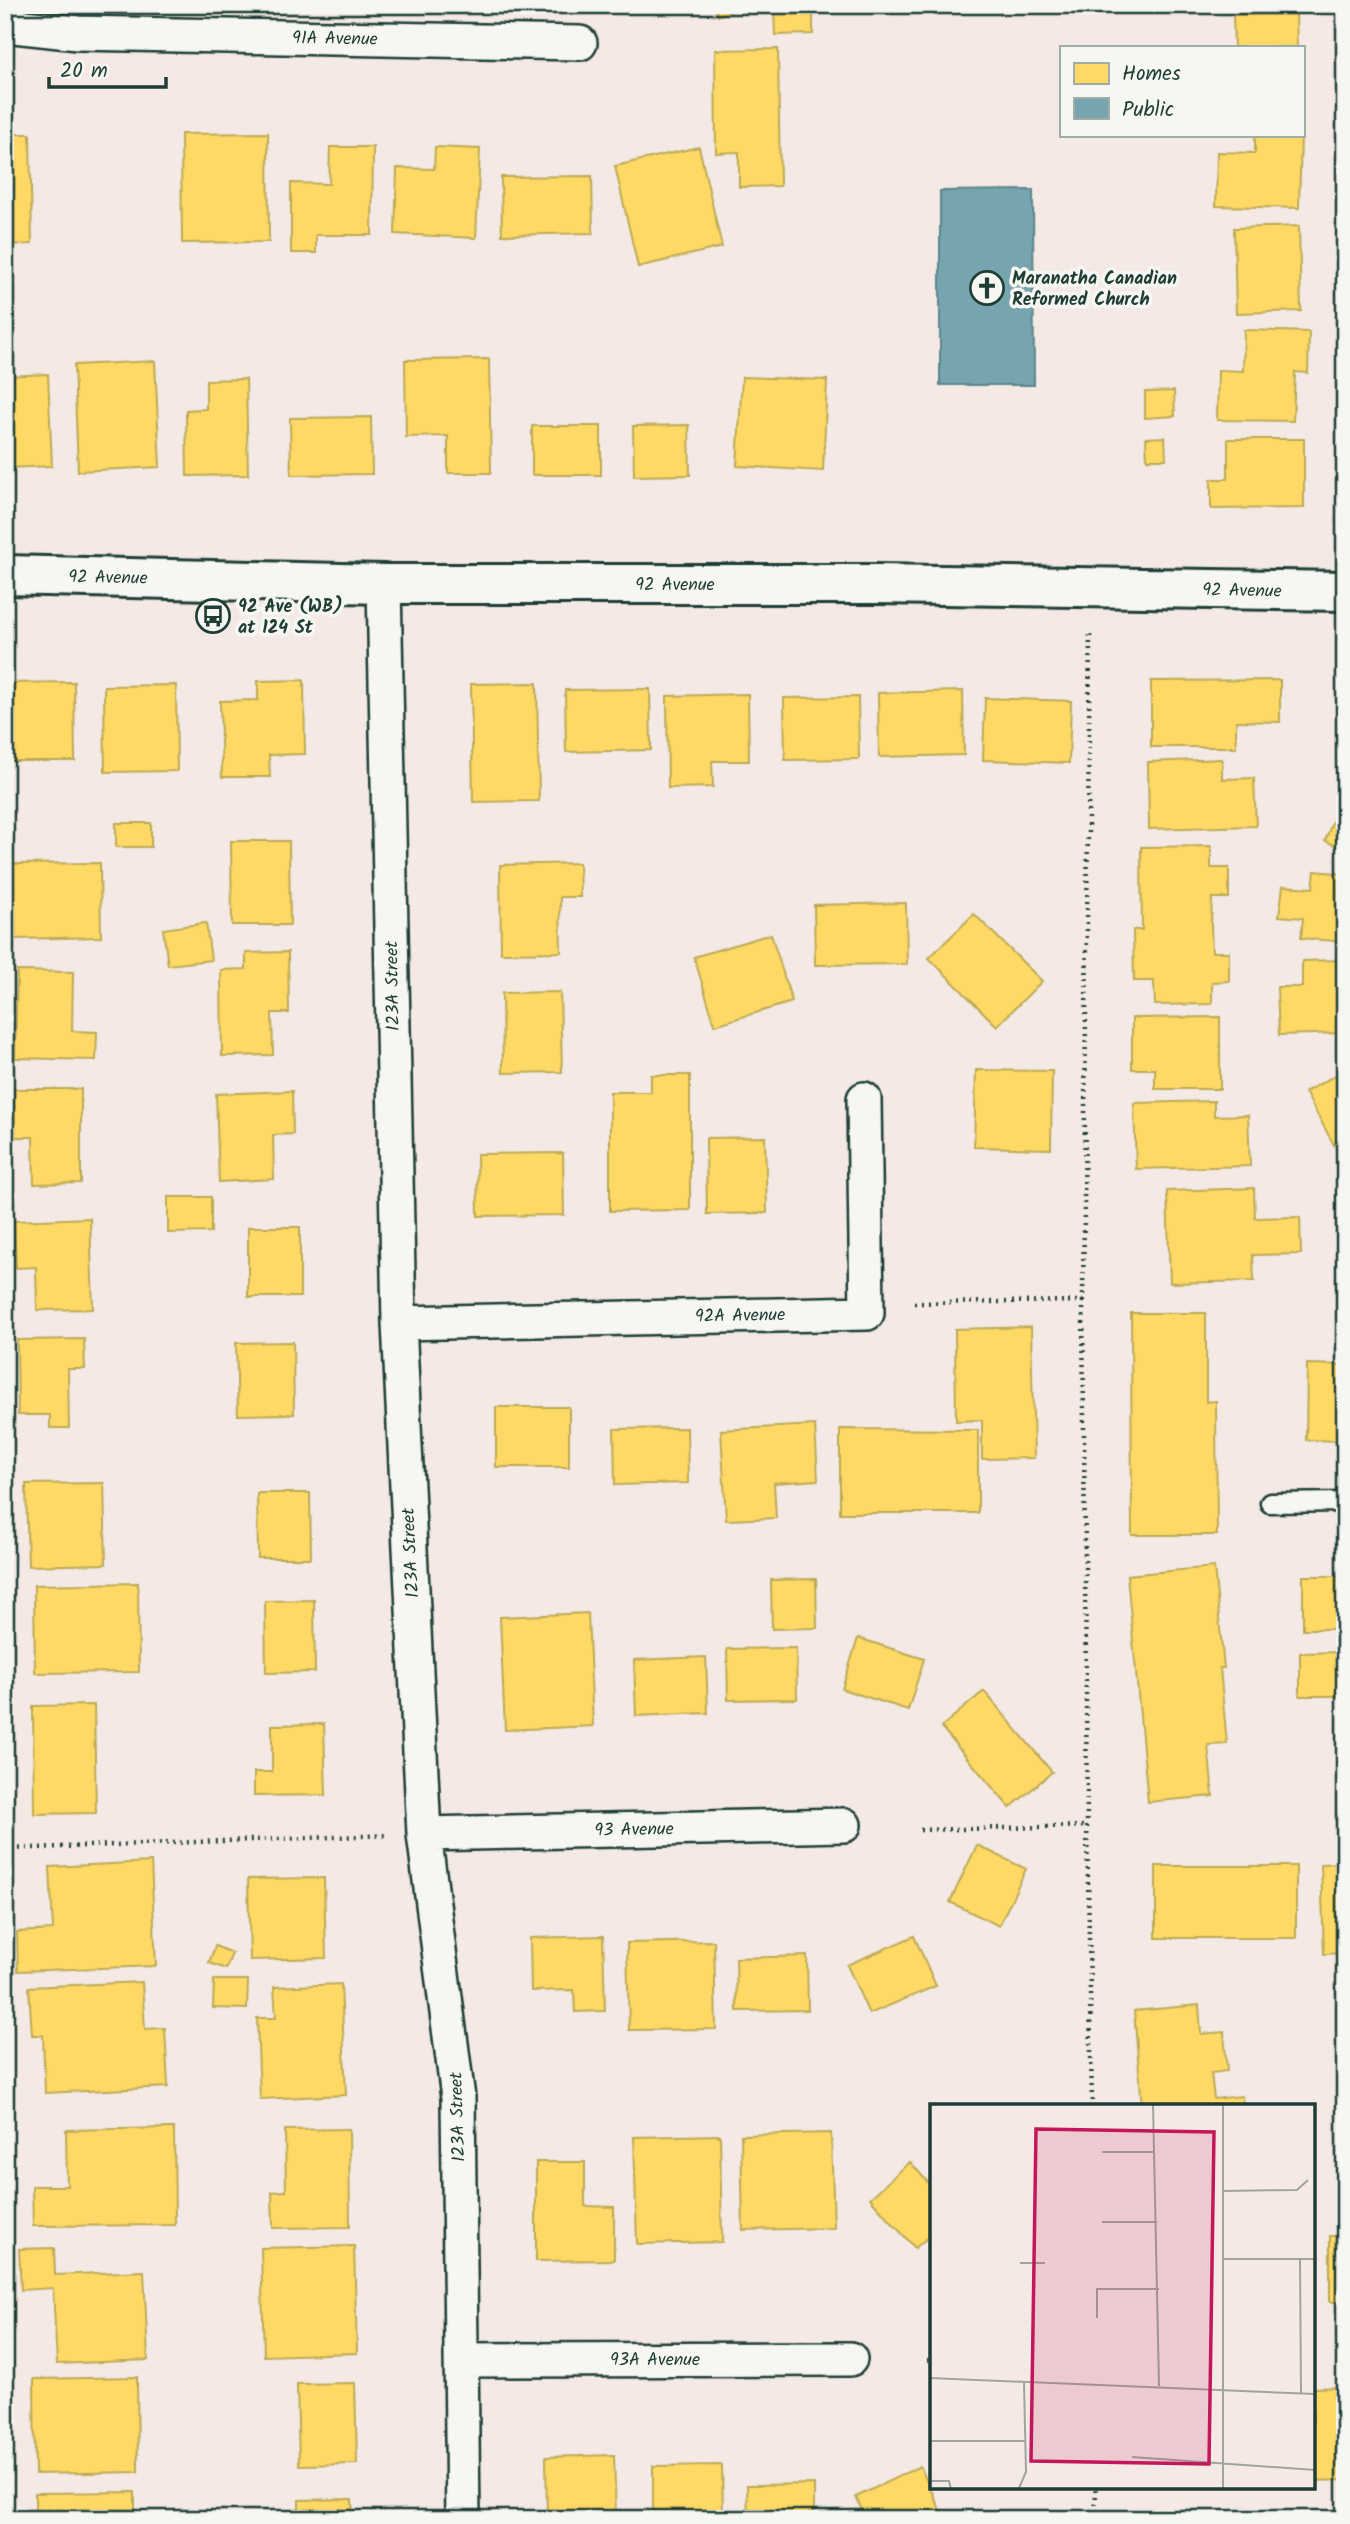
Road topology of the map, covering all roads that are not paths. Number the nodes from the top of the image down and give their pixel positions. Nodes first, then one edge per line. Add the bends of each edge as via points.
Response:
1 (5, 24) edge
2 (580, 43) dead end
3 (5, 575) edge
4 (384, 584) junction
5 (1345, 592) edge
6 (864, 1099) dead end
7 (399, 1323) junction
8 (1345, 1502) edge
9 (1270, 1503) dead end
10 (844, 1825) dead end
11 (408, 1834) junction
12 (850, 2359) dead end
13 (461, 2360) junction
14 (463, 2519) edge

1 - 2 street, 91A Avenue via 78,33
3 - 4 street, 92 Avenue
4 - 5 street, 92 Avenue via 876,584
4 - 7 street, 123A Street
6 - 7 street, 92A Avenue via 867,1313
7 - 11 street, 123A Street
8 - 9 lane
10 - 11 street, 93 Avenue
11 - 13 street, 123A Street via 458,2098
12 - 13 street, 93A Avenue
13 - 14 street, 123A Street

